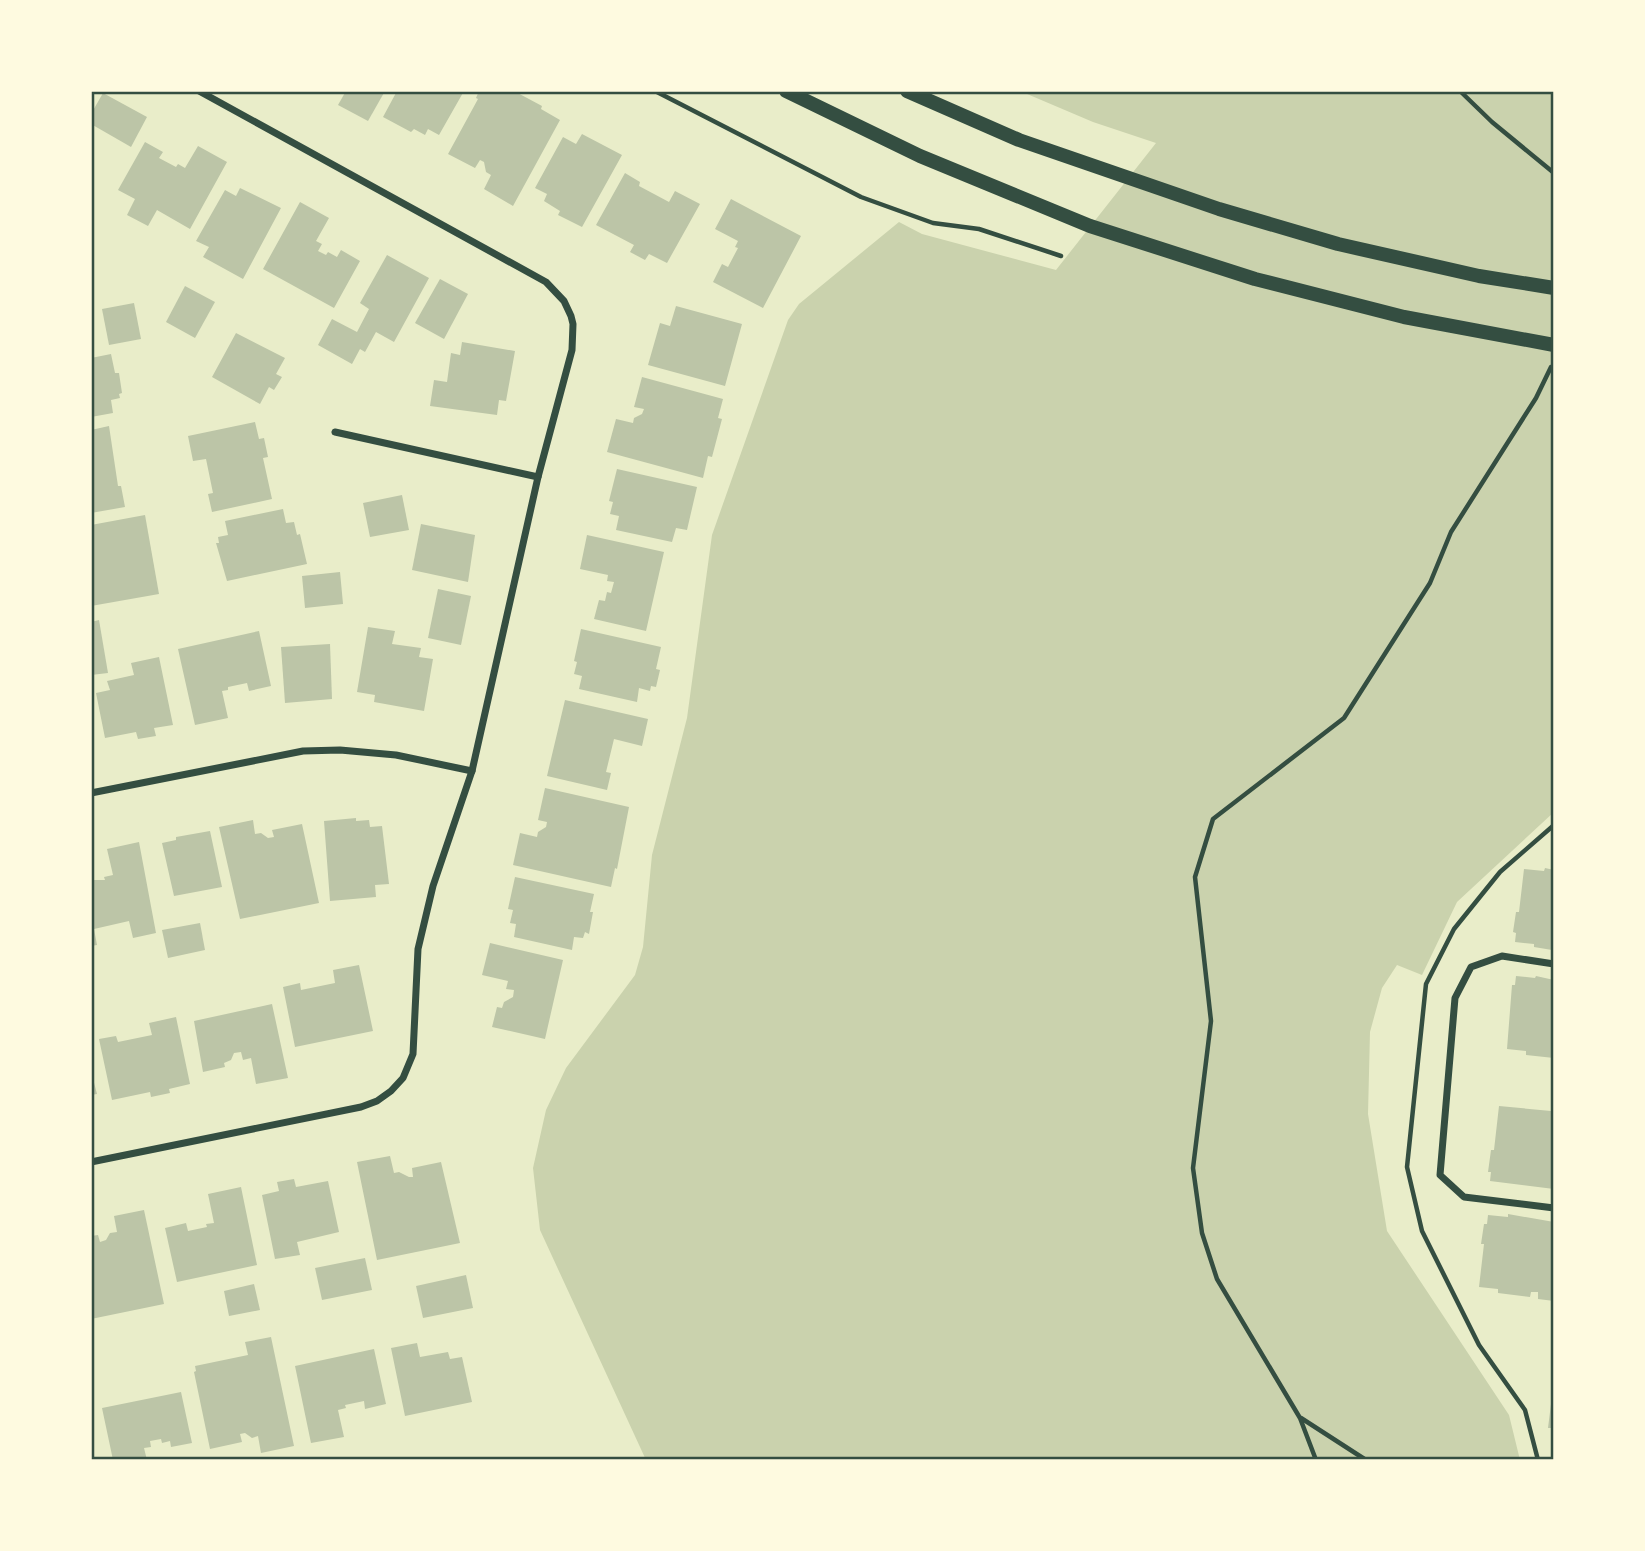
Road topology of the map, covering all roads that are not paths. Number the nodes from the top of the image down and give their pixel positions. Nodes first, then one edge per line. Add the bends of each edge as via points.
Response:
1 (199, 91) edge
2 (786, 91) edge
3 (907, 91) edge
4 (1554, 288) edge
5 (1554, 345) edge
6 (335, 432) dead end
7 (538, 477) junction
8 (472, 771) junction
9 (91, 793) edge
10 (1554, 964) edge
11 (91, 1162) edge
12 (1554, 1208) edge

1 - 7 street via 546,282 564,301 573,324 572,350
2 - 5 main road via 919,156 1090,226 1269,282 1404,317
3 - 4 main road via 1019,140 1124,178 1338,244
6 - 7 street
7 - 8 street
8 - 9 street via 396,755 303,751
8 - 11 street via 433,886 418,949 413,1054 403,1078 391,1091 360,1107
10 - 12 street via 1502,956 1471,967 1455,998 1440,1175 1464,1197

